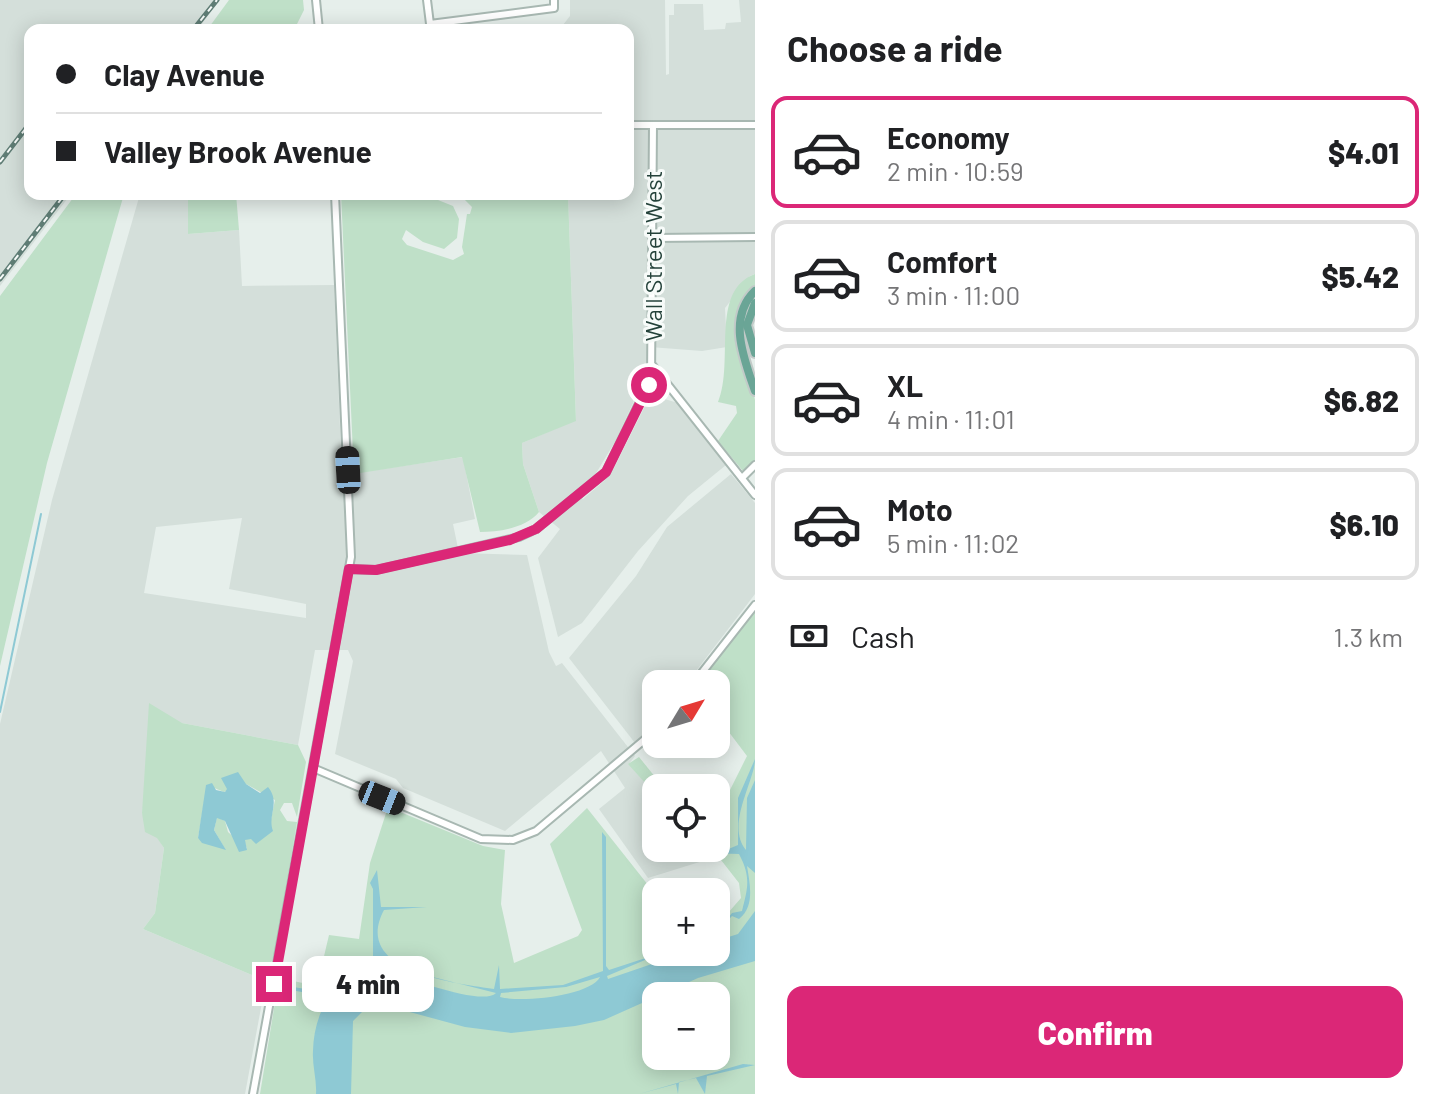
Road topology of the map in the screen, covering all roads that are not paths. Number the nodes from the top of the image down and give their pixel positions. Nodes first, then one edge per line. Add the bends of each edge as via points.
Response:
1 (316, 0) edge
2 (427, 0) edge
3 (554, 4) edge
4 (318, 24) edge
5 (634, 125) edge
6 (653, 125) junction
7 (755, 125) edge
8 (335, 200) edge
9 (755, 237) edge
10 (654, 238) junction
11 (755, 291) edge
12 (755, 303) edge
13 (743, 347) junction
14 (755, 351) edge
15 (653, 366) junction
16 (755, 373) edge
17 (755, 391) edge
18 (755, 465) edge
19 (742, 478) junction
20 (755, 495) edge
21 (349, 569) junction
22 (755, 605) edge
23 (704, 670) edge
24 (642, 742) edge
25 (313, 768) junction
26 (253, 1094) edge

1 - 4 street
2 - 3 street via 430,24
5 - 6 street
6 - 7 street
6 - 10 street, Wall Street West
8 - 21 street
9 - 10 street
10 - 15 street, Wall Street West
11 - 13 main road via 740,316
12 - 14 main road via 748,333
13 - 16 main road
13 - 17 main road
15 - 19 street, Wall Street West
15 - 21 street via 610,466 536,529 510,540 376,570
18 - 19 street
19 - 20 street, Wall Street West
21 - 25 street
22 - 23 street
24 - 25 street via 536,831 505,842 481,839
25 - 26 street

